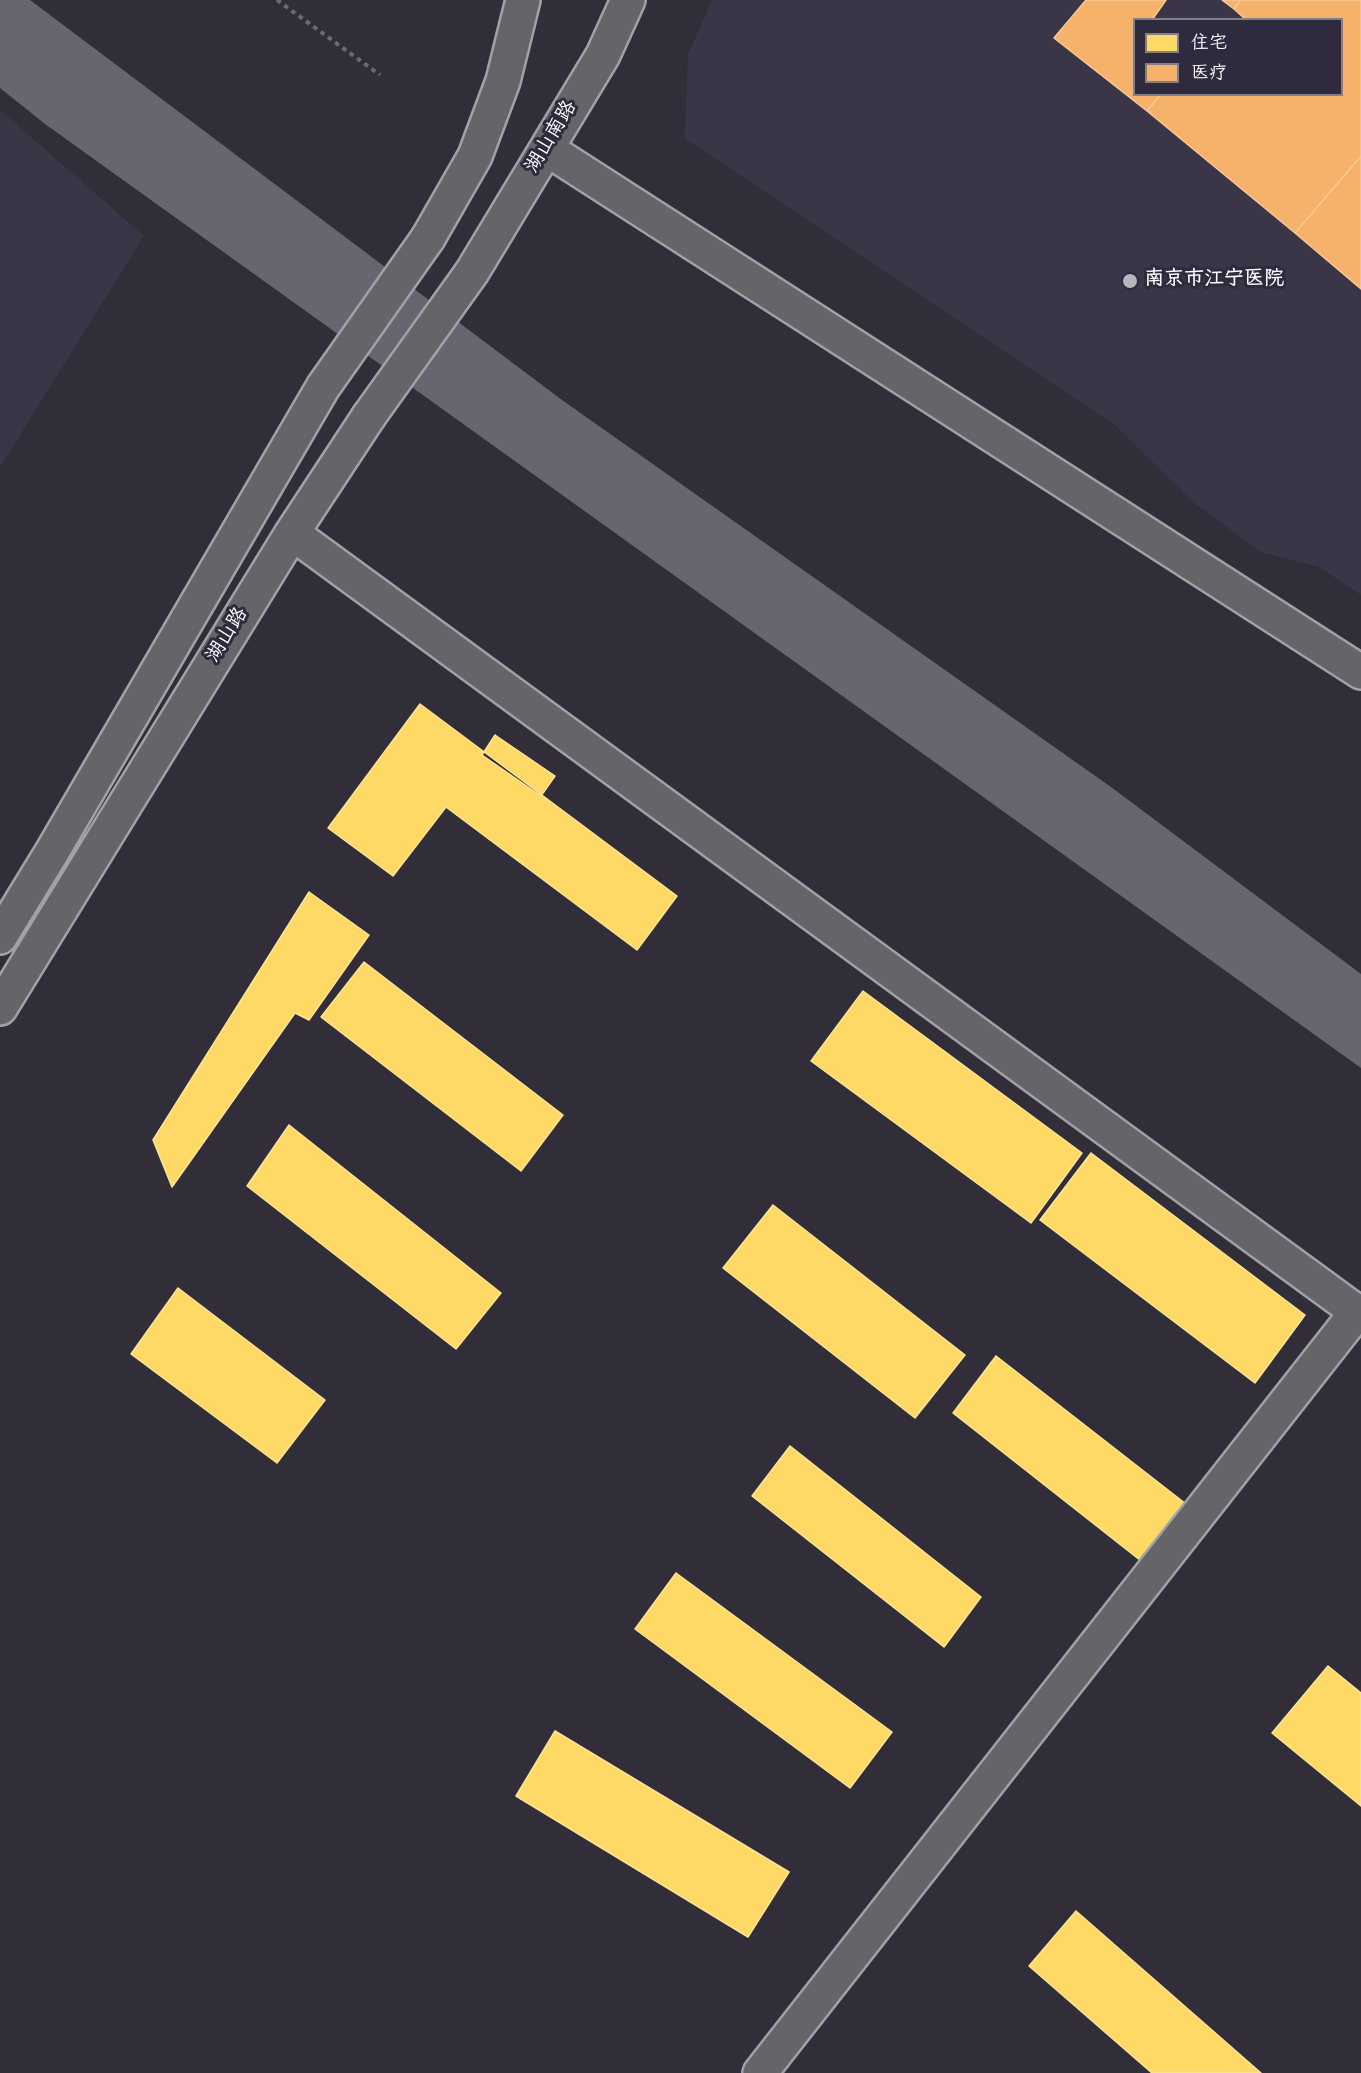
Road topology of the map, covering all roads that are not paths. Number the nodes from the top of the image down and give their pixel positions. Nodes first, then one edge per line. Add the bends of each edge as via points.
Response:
1 (523, 0) edge
2 (628, 0) edge
3 (547, 149) junction
4 (472, 272) joint
5 (292, 533) junction
6 (1361, 672) edge
7 (0, 937) edge
8 (0, 1008) edge
9 (760, 2073) edge

1 - 7 street via 503,81 475,156 428,238 323,387
2 - 3 street, 湖山南路 via 603,55
3 - 4 street, 湖山南路
3 - 6 street
4 - 5 street, 湖山路 via 369,416
5 - 8 street, 湖山路
5 - 9 street via 1357,1312

